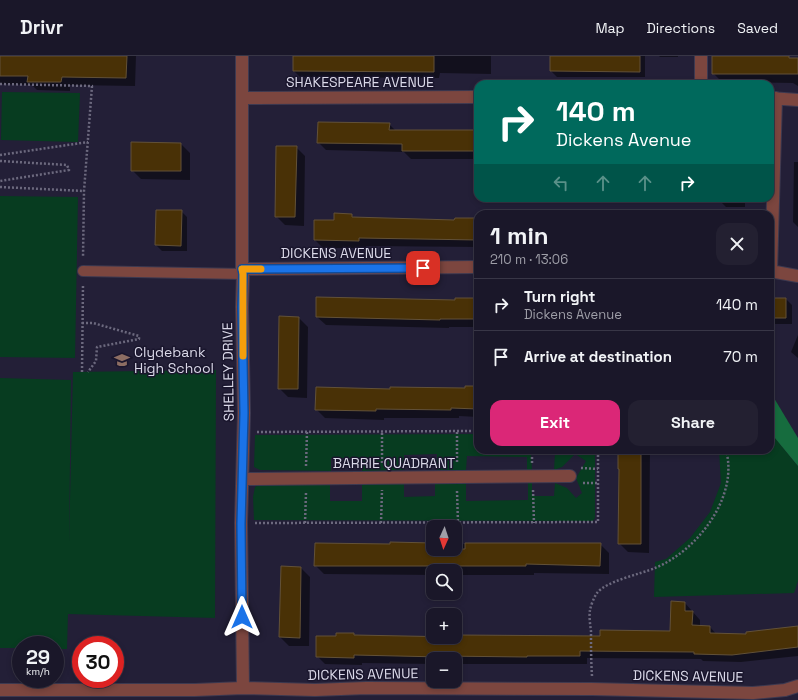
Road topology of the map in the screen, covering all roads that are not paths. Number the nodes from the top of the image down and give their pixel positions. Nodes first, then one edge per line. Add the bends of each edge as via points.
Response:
1 (242, 56) edge
2 (701, 56) edge
3 (700, 80) edge
4 (474, 97) edge
5 (243, 98) junction
6 (774, 98) edge
7 (798, 100) edge
8 (474, 267) edge
9 (83, 271) dead end
10 (243, 272) junction
11 (774, 272) edge
12 (798, 276) edge
13 (570, 476) dead end
14 (243, 479) junction
15 (798, 686) edge
16 (243, 688) junction
17 (0, 690) edge
18 (642, 695) edge

1 - 5 street, SHELLEY DRIVE
2 - 3 street
4 - 5 street, SHAKESPEARE AVENUE
5 - 10 street, SHELLEY DRIVE
6 - 7 street
8 - 10 street, DICKENS AVENUE
9 - 10 lane
10 - 14 street, SHELLEY DRIVE
11 - 12 street
13 - 14 street, BARRIE QUADRANT
14 - 16 street, SHELLEY DRIVE
15 - 18 street, DICKENS AVENUE via 753,693
16 - 17 street, DICKENS AVENUE
16 - 18 street, DICKENS AVENUE via 592,689

